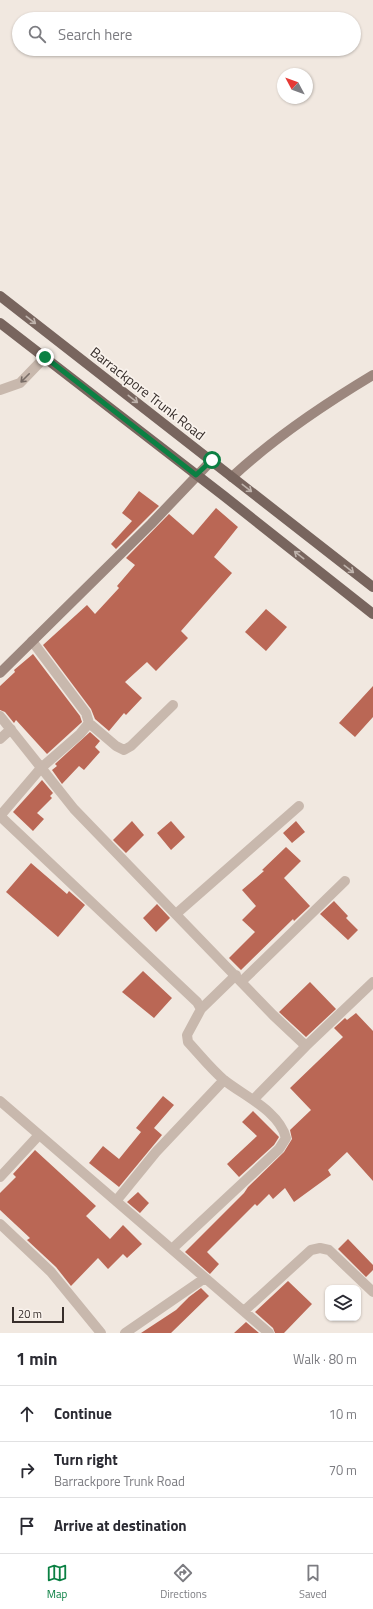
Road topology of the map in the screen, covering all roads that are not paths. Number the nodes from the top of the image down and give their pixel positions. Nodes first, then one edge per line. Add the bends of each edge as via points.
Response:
1 (0, 296) edge
2 (0, 323) edge
3 (45, 357) junction
4 (373, 375) edge
5 (0, 390) edge
6 (212, 460) junction
7 (196, 475) junction
8 (232, 477) junction
9 (373, 588) edge
10 (373, 614) edge
11 (32, 641) junction
12 (0, 673) edge
13 (173, 705) dead end
14 (0, 716) edge
15 (88, 723) junction
16 (11, 730) junction
17 (0, 739) edge
18 (41, 768) junction
19 (299, 806) dead end
20 (345, 881) dead end
21 (176, 914) junction
22 (239, 978) junction
23 (373, 982) edge
24 (201, 1009) junction
25 (306, 1046) junction
26 (224, 1080) junction
27 (254, 1099) junction
28 (0, 1101) edge
29 (39, 1135) junction
30 (0, 1177) edge
31 (116, 1201) junction
32 (0, 1224) edge
33 (172, 1249) junction
34 (204, 1278) junction
35 (373, 1292) edge
36 (244, 1311) junction
37 (130, 1332) edge
38 (101, 1333) edge
39 (269, 1333) edge

1 -> 6 main road, Barrackpore Trunk Road
2 - 3 main road
3 -> 5 street via 20,383
3 - 7 main road
4 - 8 street via 319,408 259,453
6 - 7 street
6 - 8 main road, Barrackpore Trunk Road
10 -> 7 main road
7 - 11 street via 151,524
8 -> 9 main road, Barrackpore Trunk Road
11 - 12 street
11 - 15 street via 86,713
13 - 15 street via 124,750
14 - 16 street
15 - 18 street via 80,734
16 - 17 street
16 - 18 street
18 - 21 street via 74,809
18 - 24 street via 0,816 182,987
19 - 21 street
20 - 22 street
21 - 22 street
22 - 24 street
22 - 25 street
23 - 25 street
24 - 26 street via 187,1035 188,1042
25 - 27 street
26 - 27 street
26 - 31 street via 156,1152
27 - 33 street via 283,1128 286,1138 279,1149
28 - 29 street
29 - 30 street
29 - 31 street
31 - 33 street
32 - 38 street via 51,1272
33 - 34 street
34 - 36 street
34 - 37 street
35 - 36 street via 329,1250 320,1248 311,1250
36 - 39 street

